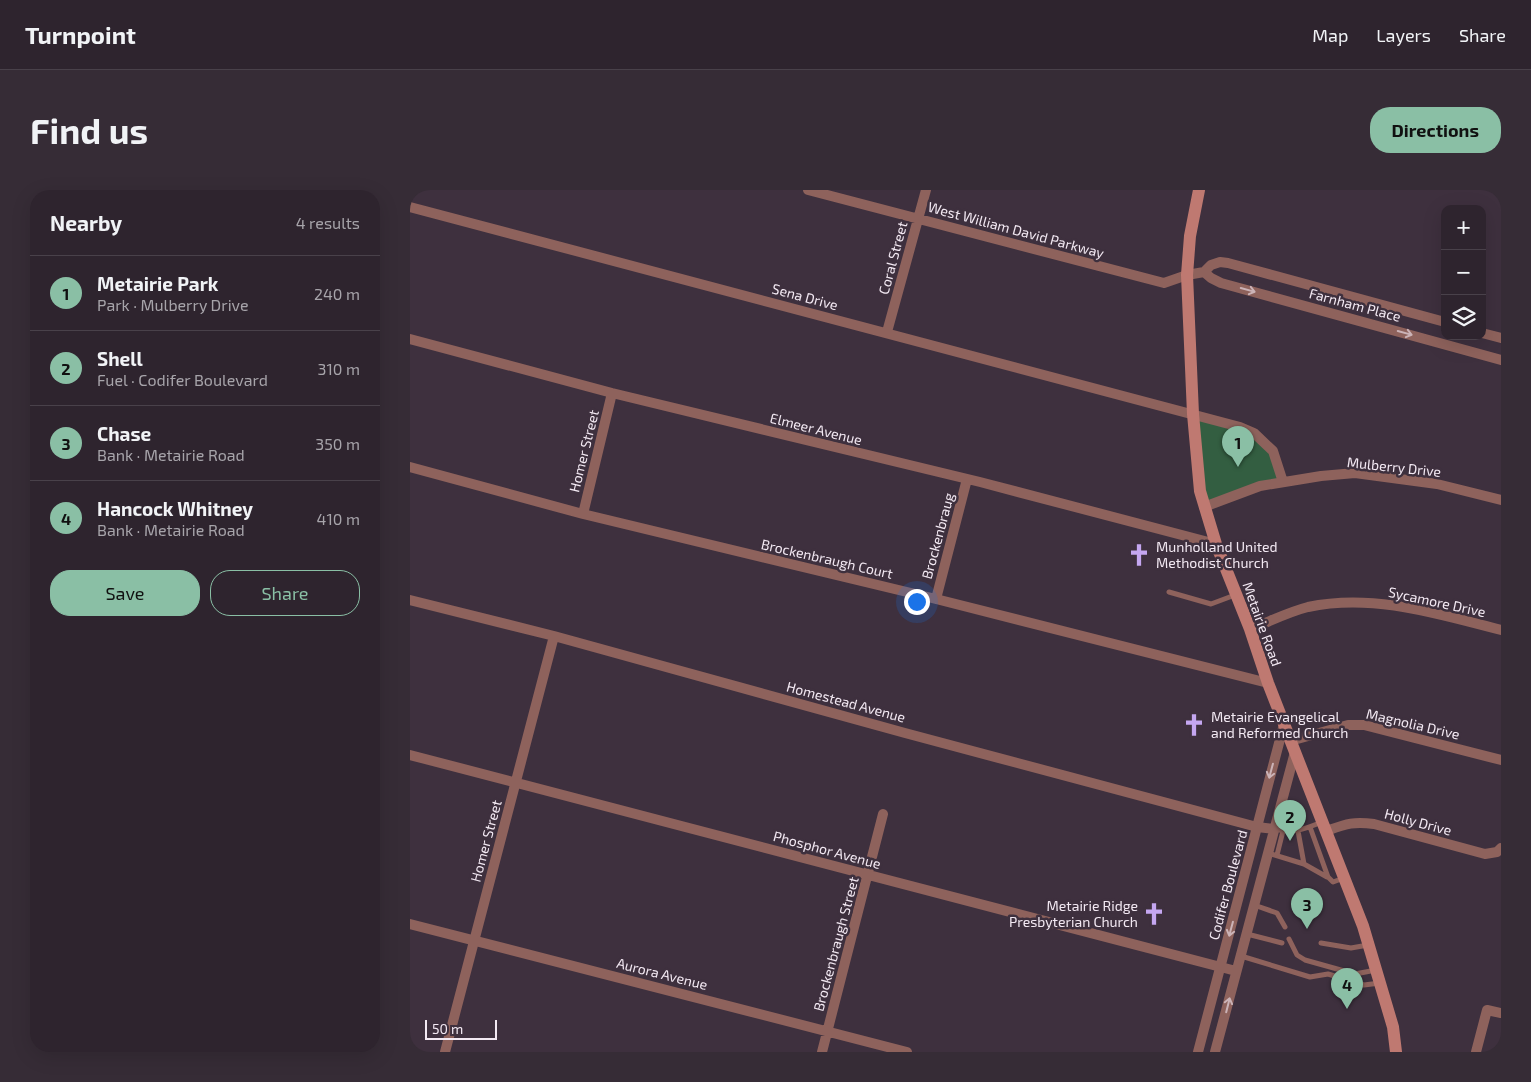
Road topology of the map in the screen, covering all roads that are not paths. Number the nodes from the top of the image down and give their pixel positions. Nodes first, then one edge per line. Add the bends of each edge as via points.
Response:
1 (808, 190) edge
2 (926, 190) edge
3 (1199, 190) edge
4 (410, 207) edge
5 (918, 218) junction
6 (1204, 272) junction
7 (1186, 275) junction
8 (1441, 321) edge
9 (887, 332) junction
10 (1486, 334) edge
11 (1501, 338) edge
12 (410, 340) edge
13 (1501, 360) edge
14 (612, 393) junction
15 (1193, 414) junction
16 (410, 467) edge
17 (968, 480) junction
18 (1283, 482) junction
19 (1501, 500) edge
20 (1204, 507) junction
21 (583, 514) junction
22 (1216, 544) junction
23 (1169, 592) dead end
24 (1236, 594) junction
25 (936, 599) junction
26 (410, 600) edge
27 (1250, 629) junction
28 (1501, 630) edge
29 (554, 636) junction
30 (1268, 683) junction
31 (1284, 724) junction
32 (1292, 746) junction
33 (410, 755) edge
34 (1501, 760) edge
35 (516, 783) junction
36 (883, 814) dead end
37 (1324, 826) junction
38 (1257, 827) junction
39 (1310, 827) junction
40 (1279, 830) junction
41 (1298, 831) junction
42 (1501, 848) edge
43 (1272, 854) junction
44 (1304, 864) junction
45 (868, 875) junction
46 (1328, 877) junction
47 (1344, 878) junction
48 (1254, 905) junction
49 (410, 924) edge
50 (1286, 927) dead end
51 (1246, 934) junction
52 (474, 940) junction
53 (1289, 940) dead end
54 (1282, 943) dead end
55 (1321, 943) dead end
56 (1368, 944) junction
57 (1240, 956) junction
58 (1221, 966) junction
59 (1376, 970) junction
60 (1236, 971) junction
61 (1380, 983) junction
62 (1501, 1014) edge
63 (828, 1032) junction
64 (445, 1052) edge
65 (822, 1052) edge
66 (907, 1052) edge
67 (1198, 1052) edge
68 (1215, 1052) edge
69 (1396, 1052) edge
70 (1476, 1052) edge

1 - 5 street, West William David Parkway
2 - 5 street, Coral Street
3 - 7 main road, Metairie Road
4 - 9 street, Sena Drive
5 - 7 street, West William David Parkway via 1164,282
5 - 9 street, Coral Street
6 - 7 street, Farnham Place
6 - 8 street, Farnham Place via 1211,265 1228,263
6 -> 13 street, Farnham Place via 1221,283
7 - 15 main road, Metairie Road
9 - 15 street, Sena Drive
10 - 11 street
12 - 14 street, Elmeer Avenue
14 - 17 street, Elmeer Avenue
14 - 21 street, Homer Street
15 - 18 street via 1254,433 1273,451
15 - 20 main road, Metairie Road
16 - 21 street, Brockenbraugh Court
17 - 22 street, Elmeer Avenue
17 - 25 street, Brockenbraug
18 - 19 street, Mulberry Drive via 1354,473 1437,484
18 - 20 street, Mulberry Drive via 1260,486
20 - 22 main road, Metairie Road
21 - 25 street, Brockenbraugh Court
22 - 24 main road, Metairie Road
23 - 24 lane via 1211,604
24 - 27 main road, Metairie Road
25 - 30 street, Brockenbraugh Court
26 - 29 street, Homestead Avenue
27 - 28 street, Sycamore Drive via 1307,608 1379,603 1423,610
27 - 30 main road, Metairie Road
29 - 35 street, Homer Street
29 - 38 street, Homestead Avenue
30 - 31 main road, Metairie Road
31 - 32 main road, Metairie Road
31 -> 38 street, Codifer Boulevard
32 - 34 street, Magnolia Drive via 1348,725 1364,725
32 - 37 main road, Metairie Road
32 - 40 street
33 - 35 street, Phosphor Avenue
35 - 45 street, Phosphor Avenue
35 - 52 street, Homer Street
36 - 45 street, Brockenbraugh Street
37 - 39 lane
37 - 42 street, Holly Drive via 1360,822 1486,854
37 - 47 main road, Metairie Road
38 - 40 street, Homestead Avenue
38 -> 58 street, Codifer Boulevard
39 - 41 lane
39 - 46 lane
40 - 41 lane
40 - 43 street
41 - 44 lane
43 - 44 lane
43 - 48 street
44 - 46 lane
45 - 58 street, Phosphor Avenue
45 - 63 street, Brockenbraugh Street
46 - 47 lane via 1333,882
47 - 56 main road, Metairie Road
48 - 50 lane via 1272,910
48 - 51 street
49 - 52 street, Aurora Avenue
51 - 54 lane
51 - 57 street
52 - 63 street, Aurora Avenue
52 - 64 street, Homer Street
53 - 59 lane via 1300,958 1355,974
55 - 56 lane via 1351,948
56 - 59 main road, Metairie Road
57 - 60 street
57 - 61 lane via 1310,977 1328,974 1364,985
58 - 60 street, Phosphor Avenue
58 - 67 street, Codifer Boulevard
59 - 61 main road, Metairie Road
68 -> 60 street
61 - 69 main road, Metairie Road via 1393,1027
62 - 70 street via 1487,1010
63 - 65 street, Brockenbraugh Street
63 - 66 street, Aurora Avenue

